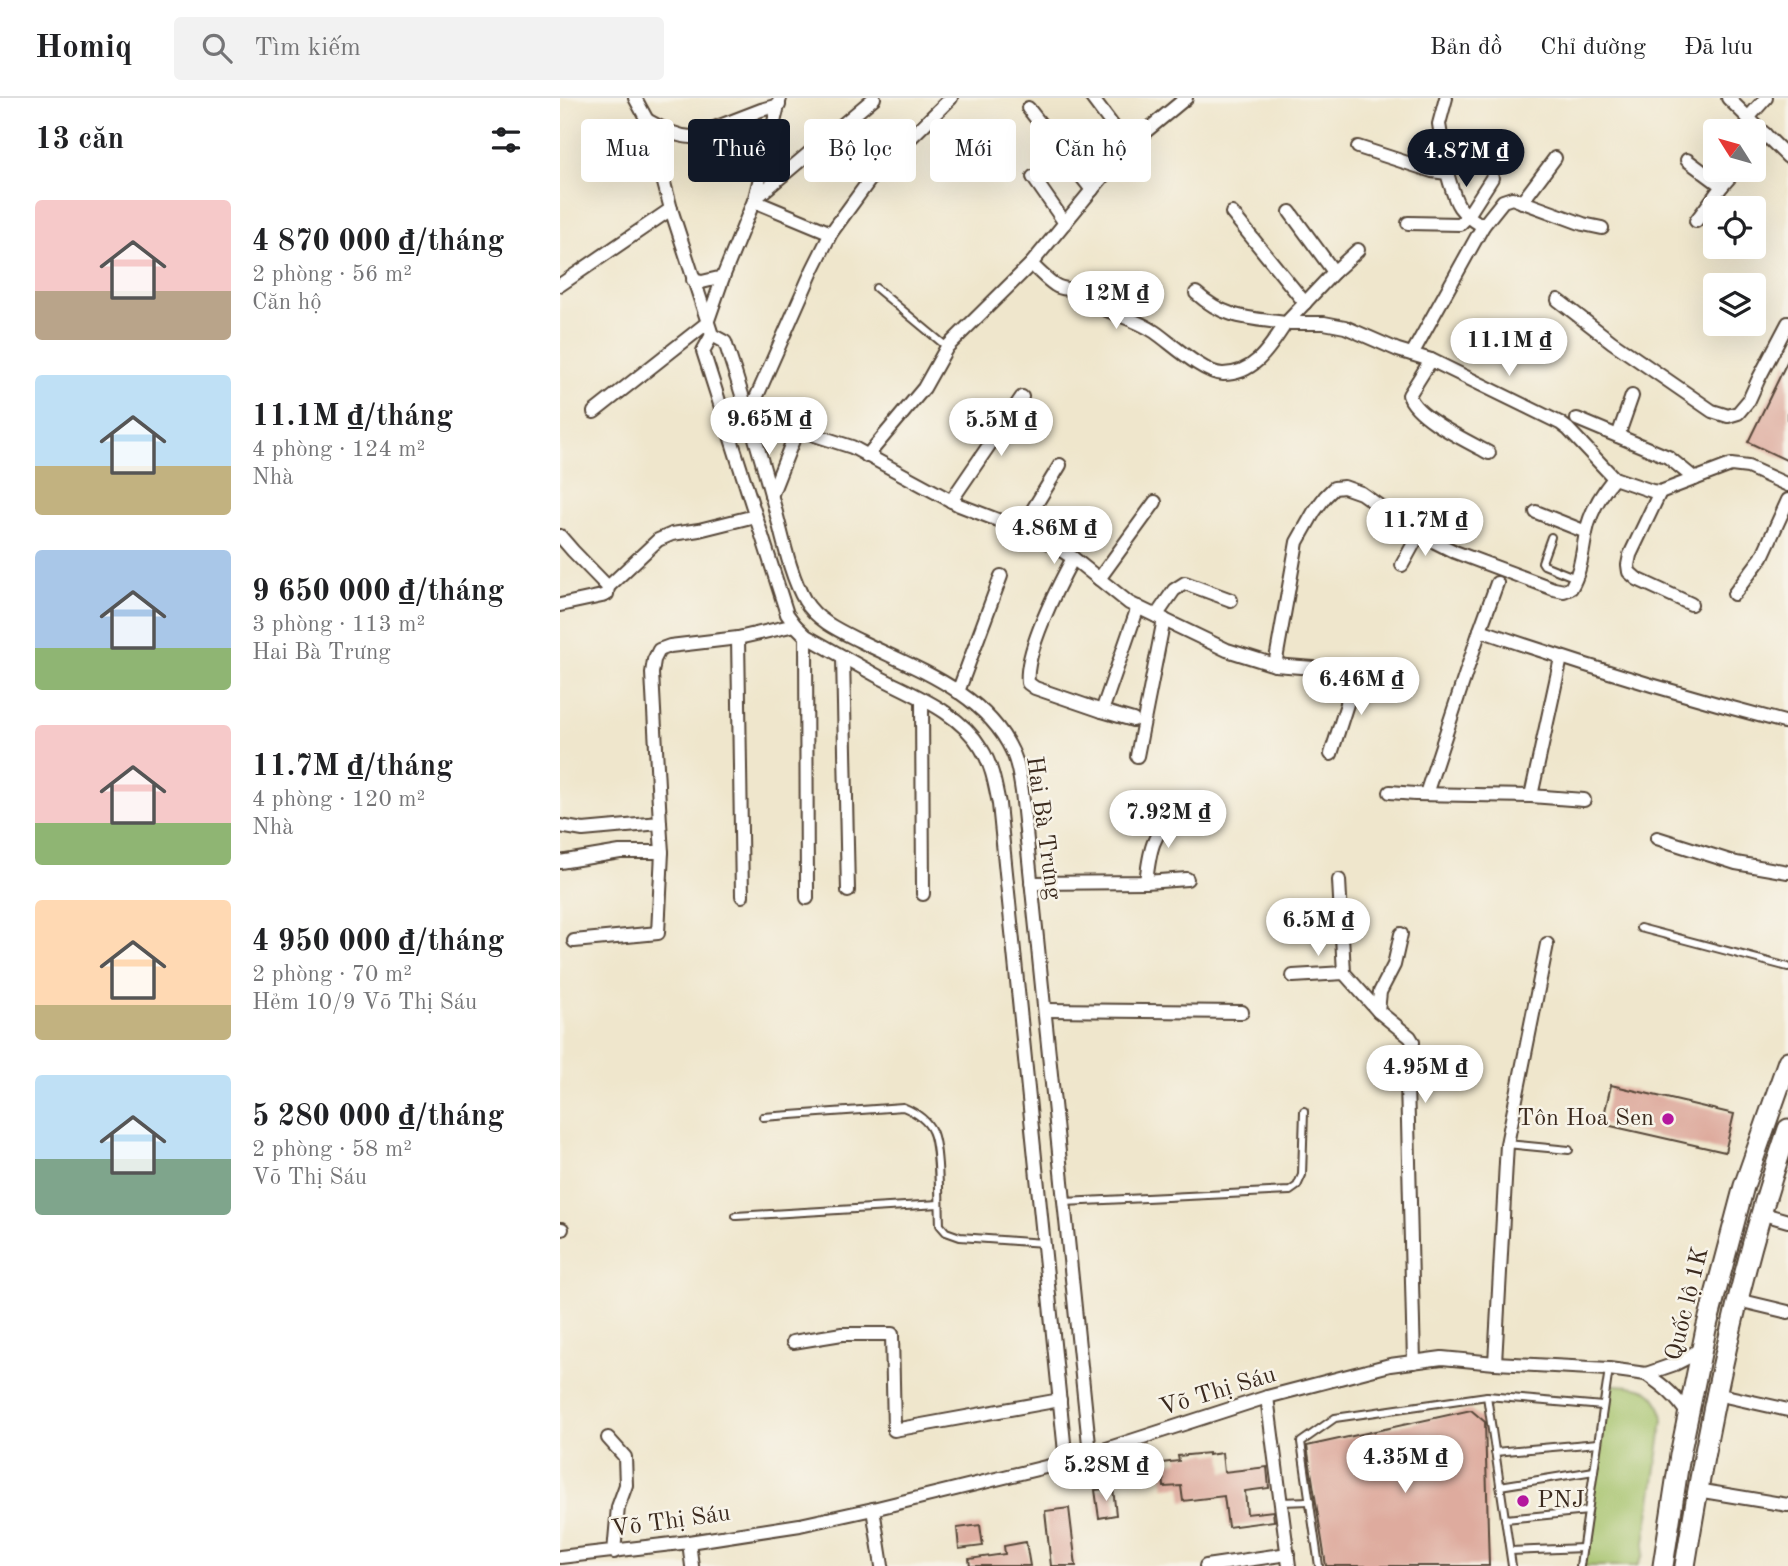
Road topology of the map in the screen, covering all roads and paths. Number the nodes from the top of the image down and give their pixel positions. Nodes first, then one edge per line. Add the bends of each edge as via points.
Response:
1 (635, 98) edge
2 (874, 98) edge
3 (951, 98) edge
4 (1091, 98) edge
5 (1186, 98) edge
6 (1446, 98) edge
7 (1728, 98) edge
8 (1766, 98) edge
9 (780, 101) edge
10 (760, 104) edge
11 (1028, 108) dead end
12 (1748, 118) joint
13 (646, 119) edge
14 (1107, 119) edge
15 (1151, 127) edge
16 (674, 134) edge
17 (1766, 135) edge
18 (1358, 147) dead end
19 (1788, 156) edge
20 (1555, 158) dead end
21 (1687, 160) dead end
22 (1447, 173) junction
23 (1492, 178) dead end
24 (664, 182) edge
25 (1036, 182) edge
26 (1099, 182) edge
27 (1725, 182) edge
28 (1722, 186) junction
29 (1092, 190) junction
30 (755, 200) junction
31 (1522, 202) junction
32 (671, 209) junction
33 (1290, 212) dead end
34 (1232, 213) dead end
35 (1467, 217) junction
36 (1696, 221) dead end
37 (1065, 223) junction
38 (1408, 223) dead end
39 (1483, 226) junction
40 (1602, 228) dead end
41 (831, 233) junction
42 (1358, 250) dead end
43 (1031, 264) junction
44 (1335, 272) junction
45 (723, 277) junction
46 (692, 280) junction
47 (560, 285) edge
48 (876, 288) dead end
49 (1196, 293) dead end
50 (1558, 300) dead end
51 (1305, 303) junction
52 (1286, 323) junction
53 (1788, 323) edge
54 (709, 329) junction
55 (947, 346) junction
56 (1412, 354) junction
57 (1431, 360) junction
58 (1632, 396) dead end
59 (1022, 397) dead end
60 (594, 412) dead end
61 (748, 414) junction
62 (1577, 419) dead end
63 (797, 430) junction
64 (1618, 436) junction
65 (1489, 453) dead end
66 (867, 456) junction
67 (1060, 465) dead end
68 (1614, 478) junction
69 (1695, 479) junction
70 (1788, 485) edge
71 (1660, 492) junction
72 (771, 495) junction
73 (1788, 499) edge
74 (951, 501) junction
75 (1155, 502) dead end
76 (1536, 512) dead end
77 (755, 516) junction
78 (1021, 529) junction
79 (1586, 532) junction
80 (1419, 534) junction
81 (560, 536) edge
82 (1551, 537) dead end
83 (1073, 558) junction
84 (1402, 565) dead end
85 (1001, 576) dead end
86 (1099, 579) junction
87 (1577, 579) junction
88 (1497, 583) dead end
89 (608, 587) junction
90 (1734, 594) dead end
91 (1231, 600) dead end
92 (1691, 604) dead end
93 (560, 605) edge
94 (1138, 607) junction
95 (1160, 618) junction
96 (795, 625) junction
97 (1480, 630) junction
98 (806, 636) junction
99 (738, 638) junction
100 (843, 657) junction
101 (1561, 658) junction
102 (1275, 665) junction
103 (1349, 670) junction
104 (1365, 672) dead end
105 (958, 692) junction
106 (922, 699) junction
107 (1102, 711) junction
108 (1133, 720) dead end
109 (1788, 723) edge
110 (1331, 754) dead end
111 (1137, 756) dead end
112 (1391, 792) dead end
113 (1426, 794) junction
114 (1531, 796) junction
115 (1584, 800) dead end
116 (1175, 811) dead end
117 (660, 823) junction
118 (560, 826) edge
119 (1657, 838) dead end
120 (662, 852) junction
121 (560, 862) edge
122 (1788, 872) edge
123 (1187, 878) dead end
124 (1339, 880) dead end
125 (1146, 882) junction
126 (1031, 883) junction
127 (848, 891) dead end
128 (923, 894) dead end
129 (742, 896) dead end
130 (807, 898) dead end
131 (1640, 928) dead end
132 (1401, 934) dead end
133 (574, 941) dead end
134 (1547, 944) dead end
135 (1788, 967) edge
136 (1344, 973) junction
137 (1293, 976) dead end
138 (1045, 1010) junction
139 (1378, 1011) junction
140 (1242, 1012) dead end
141 (1788, 1061) edge
142 (1304, 1111) dead end
143 (762, 1117) dead end
144 (1788, 1129) edge
145 (1507, 1144) junction
146 (1569, 1150) dead end
147 (1064, 1202) junction
148 (939, 1204) junction
149 (1760, 1213) junction
150 (736, 1216) dead end
151 (1788, 1221) edge
152 (1044, 1243) junction
153 (1738, 1300) junction
154 (1788, 1312) edge
155 (793, 1342) dead end
156 (1703, 1346) junction
157 (1414, 1362) junction
158 (1495, 1363) junction
159 (1609, 1369) junction
160 (1646, 1374) junction
161 (1716, 1394) junction
162 (1487, 1396) junction
163 (1267, 1397) junction
164 (1060, 1400) junction
165 (1603, 1406) junction
166 (1788, 1410) edge
167 (1688, 1415) junction
168 (608, 1438) dead end
169 (1598, 1443) junction
170 (1495, 1452) junction
171 (1090, 1454) junction
172 (1066, 1462) junction
173 (1594, 1471) junction
174 (1500, 1486) junction
175 (1697, 1490) junction
176 (1281, 1502) junction
177 (1310, 1502) junction
178 (1788, 1505) edge
179 (873, 1509) junction
180 (1588, 1511) junction
181 (1505, 1519) junction
182 (1668, 1533) junction
183 (689, 1542) junction
184 (1583, 1548) junction
185 (1510, 1551) junction
186 (614, 1552) junction
187 (560, 1558) edge
188 (587, 1560) edge
189 (1289, 1560) edge
190 (692, 1566) edge
191 (882, 1566) edge
192 (1206, 1566) edge
193 (1320, 1566) edge
194 (1512, 1566) edge
195 (1580, 1566) edge
196 (1655, 1566) edge
197 (1663, 1566) edge
198 (1685, 1566) edge

1 - 13 street, Hai Bà Trưng
2 - 30 street
3 - 41 street via 874,174
4 - 14 street
5 - 15 street
6 - 22 street via 1439,124
7 - 12 street
8 - 12 street
9 - 10 street
9 - 30 street
10 - 16 street via 691,137
11 - 29 street
17 - 19 street
18 - 22 street
20 - 31 street
21 - 28 street
22 - 35 street via 1456,202
23 - 35 street
24 - 32 street, Hai Bà Trưng
25 - 37 street
26 - 29 street
27 - 28 street
28 - 36 street
29 - 37 street
30 - 41 street
30 - 45 street
31 - 39 street via 1513,198 1503,201
31 - 40 street
32 - 46 street, Hai Bà Trưng
32 - 47 street
33 - 44 street
34 - 51 street
35 - 38 street via 1457,225
35 - 39 street
37 - 43 street
39 - 56 street
41 - 61 street
42 - 44 street
43 - 52 street via 1054,285 1073,289 1155,332 1219,374 1250,367 1266,353
43 - 55 street
44 - 51 street
45 - 46 street
45 - 54 street
46 - 54 street, Hai Bà Trưng
48 - 55 lane
49 - 52 street via 1238,317
50 - 53 street via 1712,411 1728,416 1738,413 1749,400
51 - 52 street
52 - 56 street via 1345,327
54 - 60 street
54 - 61 street, Hai Bà Trưng via 725,342
54 - 77 street, Hai Bà Trưng via 703,351
55 - 66 street via 924,388
56 - 57 street
57 - 65 street via 1409,395 1411,403
57 - 68 street via 1560,423
58 - 64 street
59 - 74 street
61 - 63 street
61 - 72 street, Hai Bà Trưng
62 - 64 street
63 - 66 street
63 - 72 street
64 - 69 street via 1668,457
66 - 74 street
67 - 78 street
68 - 71 street
68 - 79 street via 1596,503
69 - 70 street via 1731,465 1748,467
69 - 71 street
71 - 92 street via 1630,555 1629,572
72 - 105 street, Hai Bà Trưng via 794,576 813,612
73 - 90 street via 1762,557
74 - 78 street
75 - 86 street
76 - 79 street
77 - 89 street via 659,540
77 - 96 street, Hai Bà Trưng via 782,603
78 - 83 street
79 - 87 street
80 - 84 street
80 - 87 street via 1554,589 1572,588
80 - 102 street via 1361,493 1334,488 1297,542
81 - 89 street
82 - 87 lane via 1542,562
83 - 86 street
83 - 107 street via 1026,673 1035,688
85 - 105 street
86 - 94 street
88 - 97 street
89 - 93 street via 602,597
91 - 95 street via 1185,583 1174,590
94 - 95 street
94 - 107 street
95 - 102 street via 1227,650
95 - 111 street
96 - 98 street, Hai Bà Trưng
96 - 99 street
97 - 101 street
97 - 113 street
98 - 100 street, Hai Bà Trưng
98 - 130 street
99 - 117 street via 670,646 659,650 654,660
99 - 129 street
100 - 106 street, Hai Bà Trưng
100 - 127 street
101 - 109 street
101 - 114 street
102 - 103 street
103 - 104 street
103 - 110 street via 1347,704
105 - 126 street, Hai Bà Trưng via 988,717 1014,753
106 - 128 street
106 - 152 street, Hai Bà Trưng via 969,733 993,773
107 - 108 street
112 - 113 street
113 - 114 street
114 - 115 street
116 - 125 street via 1155,835
117 - 118 street via 583,830
117 - 120 street
119 - 122 street via 1737,863
120 - 121 street via 620,852
120 - 133 street via 658,933
123 - 125 street
124 - 136 street
125 - 126 street
126 - 138 street, Hai Bà Trưng
131 - 135 lane
132 - 139 street via 1394,965 1380,992
134 - 145 street
136 - 137 street
136 - 139 street
138 - 140 street
138 - 147 street, Hai Bà Trưng
139 - 157 street via 1413,1042 1407,1082
141 - 156 main road, Quốc lộ 1K via 1744,1185
142 - 147 lane via 1302,1175 1290,1191
143 - 148 lane via 903,1107 933,1132
144 - 149 main road, Quốc lộ 1K
145 - 146 lane
145 - 158 street
147 - 171 street, Hai Bà Trưng
148 - 150 lane
148 - 152 lane via 940,1225 946,1232
149 - 151 street
149 - 153 main road, Quốc lộ 1K
152 - 164 street, Hai Bà Trưng
153 - 154 street
153 - 161 main road, Quốc lộ 1K
155 - 164 street via 842,1334 891,1334 894,1430
156 - 160 street, Võ Thị Sáu via 1675,1364
156 - 167 main road, Quốc lộ 1K
157 - 158 street, Võ Thị Sáu via 1442,1358
157 - 163 street, Võ Thị Sáu via 1390,1364
158 - 159 street, Võ Thị Sáu
159 - 160 street, Võ Thị Sáu
159 - 165 lane
160 - 167 street, Võ Thị Sáu via 1671,1392
161 - 166 street
161 - 175 main road, Quốc lộ 1K
162 - 165 lane
162 - 170 lane
162 - 177 lane via 1335,1418 1301,1442
163 - 171 street, Võ Thị Sáu
163 - 176 street
164 - 172 street, Hai Bà Trưng
165 - 169 lane
167 - 182 main road, Quốc lộ 1K
168 - 186 street via 625,1457 626,1485 618,1507
169 - 170 lane
169 - 173 lane
170 - 174 lane
171 - 172 street, Võ Thị Sáu
172 - 179 street, Võ Thị Sáu
173 - 174 lane
173 - 180 lane
174 - 181 lane
175 - 178 street
175 - 198 main road, Quốc lộ 1K
176 - 177 lane
176 - 189 street
177 - 193 lane
179 - 183 street, Võ Thị Sáu
179 - 191 street
180 - 181 lane
180 - 184 lane
181 - 185 lane
182 - 196 main road
182 - 197 main road, Quốc lộ 1K
183 - 186 street, Võ Thị Sáu
183 - 190 street
184 - 185 lane
184 - 195 lane
185 - 194 lane
186 - 188 street, Võ Thị Sáu
187 - 188 street, Võ Thị Sáu
189 - 192 street

